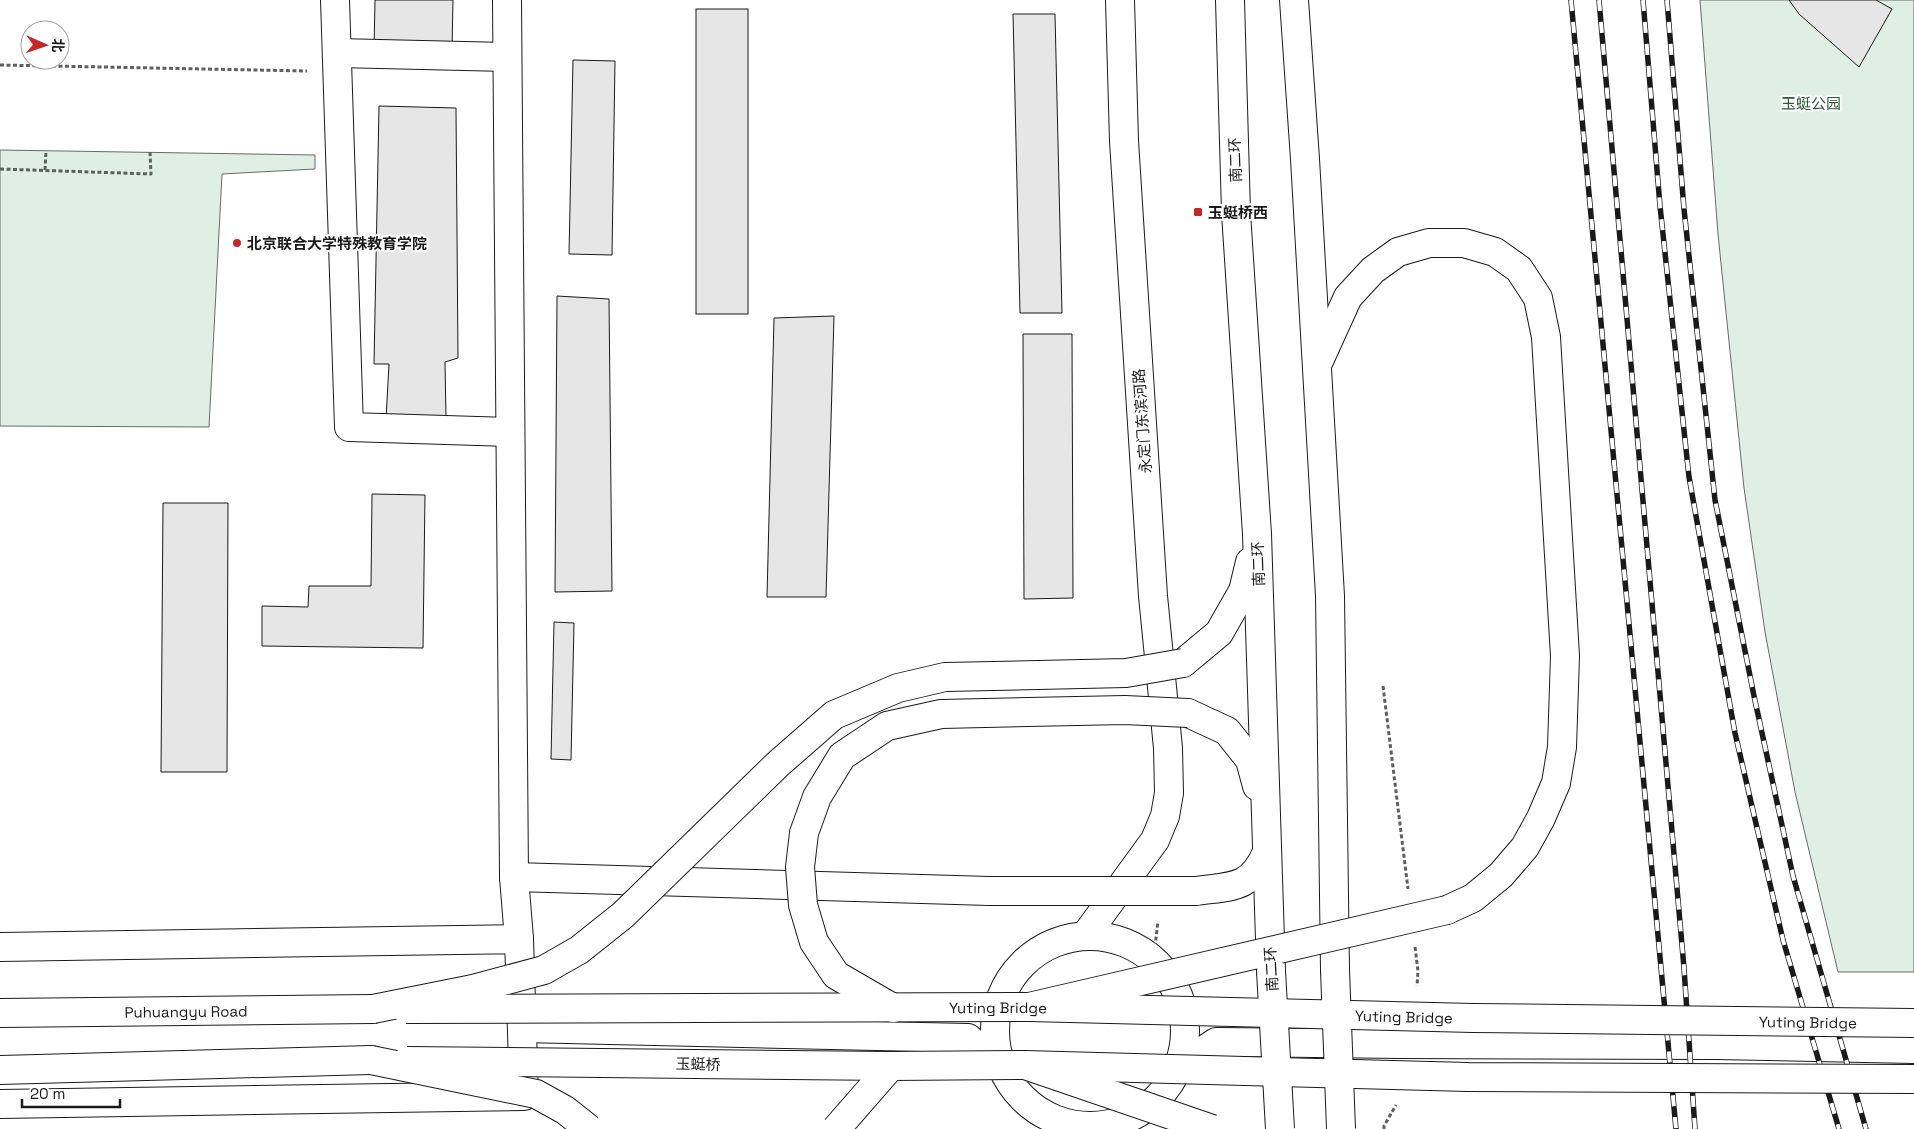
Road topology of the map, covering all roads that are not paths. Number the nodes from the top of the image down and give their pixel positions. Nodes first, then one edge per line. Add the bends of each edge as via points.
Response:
1 (335, 0) edge
2 (507, 0) edge
3 (1120, 0) edge
4 (1230, 0) edge
5 (1294, 0) edge
6 (507, 57) junction
7 (337, 62) junction
8 (1317, 366) junction
9 (510, 432) junction
10 (1257, 534) junction
11 (1265, 811) junction
12 (1266, 854) junction
13 (514, 877) junction
14 (1196, 891) junction
15 (1269, 920) junction
16 (1085, 936) junction
17 (519, 939) junction
18 (0, 947) edge
19 (1029, 1007) junction
20 (893, 1008) junction
21 (997, 1008) junction
22 (373, 1009) junction
23 (1184, 1011) junction
24 (0, 1013) edge
25 (1914, 1024) edge
26 (522, 1028) junction
27 (968, 1038) junction
28 (1216, 1042) junction
29 (1914, 1049) edge
30 (371, 1060) junction
31 (891, 1066) junction
32 (1013, 1066) junction
33 (1179, 1067) junction
34 (0, 1070) edge
35 (1914, 1079) edge
36 (0, 1104) edge
37 (1074, 1128) edge
38 (589, 1129) edge
39 (836, 1129) edge
40 (1212, 1129) edge
41 (1280, 1129) edge
42 (1341, 1129) edge

1 - 7 main road
2 - 6 main road
3 - 16 main road, 永定门东滨河路 via 1124,141 1169,793 1165,816 1155,840
4 - 10 main road, 南二环 via 1236,213
5 - 8 main road
6 - 7 main road
6 - 9 main road
7 - 9 main road via 349,427
8 - 19 main road, bridge via 1348,297 1373,270 1398,252 1414,247 1464,242 1495,252 1519,269 1538,298 1546,337 1564,646 1562,746 1556,783 1542,818 1525,847 1501,875 1473,898 1446,910
8 - 42 main road, bridge via 1330,596 1335,970
9 - 13 main road
10 - 11 main road, 南二环
10 - 22 main road, bridge via 1238,600 1219,633 1183,664 1126,673 945,677 898,688 834,715 771,771 623,915 579,950 544,970 472,989
11 - 12 main road, 南二环
11 - 20 main road, bridge via 1250,760 1227,732 1188,713 1126,710 941,714 887,726 842,756 817,797 804,833 800,867 803,905 814,942 836,975
12 - 14 main road via 1251,878 1235,885
12 - 15 main road, 南二环
13 - 14 main road, bridge via 989,891
13 - 17 main road
14 - 15 main road via 1238,895 1251,900 1261,906
15 - 41 main road, 南二环, bridge
16 - 21 main road via 1055,942 1029,957 1009,980
16 - 23 main road via 1109,937 1133,946 1154,960 1172,984
17 - 18 main road
17 - 26 main road
19 - 20 main road, Yuting Bridge, bridge
19 - 25 main road, Yuting Bridge, bridge via 1463,1018
20 - 22 main road, bridge
21 - 27 main road
21 - 32 main road via 994,1038
22 - 24 main road, Puhuangyu Road
23 - 28 main road
23 - 33 main road via 1185,1041
26 - 27 main road
26 - 36 main road via 524,1096
27 - 32 main road
28 - 29 main road
28 - 33 main road
30 - 31 main road, 玉蜓桥, bridge
30 - 34 main road
30 - 38 main road, bridge via 536,1094 565,1110
31 - 32 main road, 玉蜓桥, bridge
31 - 39 main road, bridge
32 - 35 main road, bridge via 1468,1077
32 - 37 main road via 1019,1096 1043,1116
32 - 40 main road, bridge
33 - 37 main road via 1167,1089 1148,1108 1125,1121

